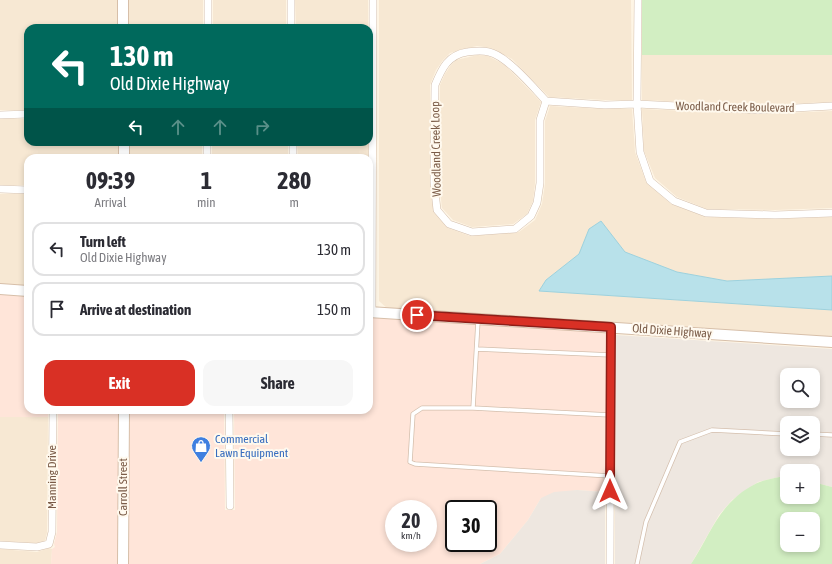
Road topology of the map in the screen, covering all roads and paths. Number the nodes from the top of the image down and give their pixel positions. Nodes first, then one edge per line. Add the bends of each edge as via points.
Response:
1 (124, 0) edge
2 (208, 0) edge
3 (291, 0) edge
4 (373, 0) edge
5 (638, 0) edge
6 (124, 24) edge
7 (208, 24) edge
8 (291, 24) edge
9 (373, 24) edge
10 (546, 101) junction
11 (637, 104) junction
12 (832, 106) edge
13 (0, 114) edge
14 (24, 114) edge
15 (0, 190) edge
16 (24, 190) edge
17 (832, 213) edge
18 (0, 289) edge
19 (24, 291) edge
20 (373, 312) edge
21 (478, 319) junction
22 (611, 327) junction
23 (832, 342) edge
24 (477, 349) junction
25 (611, 355) junction
26 (473, 408) junction
27 (53, 414) edge
28 (124, 414) edge
29 (229, 414) edge
30 (610, 415) junction
31 (780, 434) edge
32 (820, 434) edge
33 (832, 435) edge
34 (610, 476) junction
35 (230, 506) dead end
36 (0, 545) edge
37 (123, 564) edge
38 (610, 564) edge
39 (637, 564) edge

1 - 6 street
2 - 7 street
3 - 8 street
4 - 9 street
5 - 11 street
10 - 10 street, Woodland Creek Loop via 508,62 490,52 478,50 465,53 454,56 447,62 435,85 434,182 438,210 449,224 472,232 515,228 531,216 537,202 540,183 540,120
10 - 11 street via 605,105
11 - 12 street, Woodland Creek Boulevard via 759,110
11 - 17 street via 640,152 650,181 674,201 706,213
13 - 14 street
15 - 16 street
18 - 19 street
20 - 21 street, Old Dixie Highway
21 - 22 street, Old Dixie Highway
21 - 24 lane
22 - 23 street, Old Dixie Highway
22 - 25 street
24 - 25 lane
24 - 26 lane
25 - 30 street
26 - 30 lane
26 - 34 lane via 422,408 413,414 410,462
27 - 36 street, Manning Drive via 52,532 49,544 37,547
28 - 37 street, Carroll Street
29 - 35 street
30 - 34 street
31 - 39 lane via 712,430 680,442 646,522
32 - 33 lane
34 - 38 street

